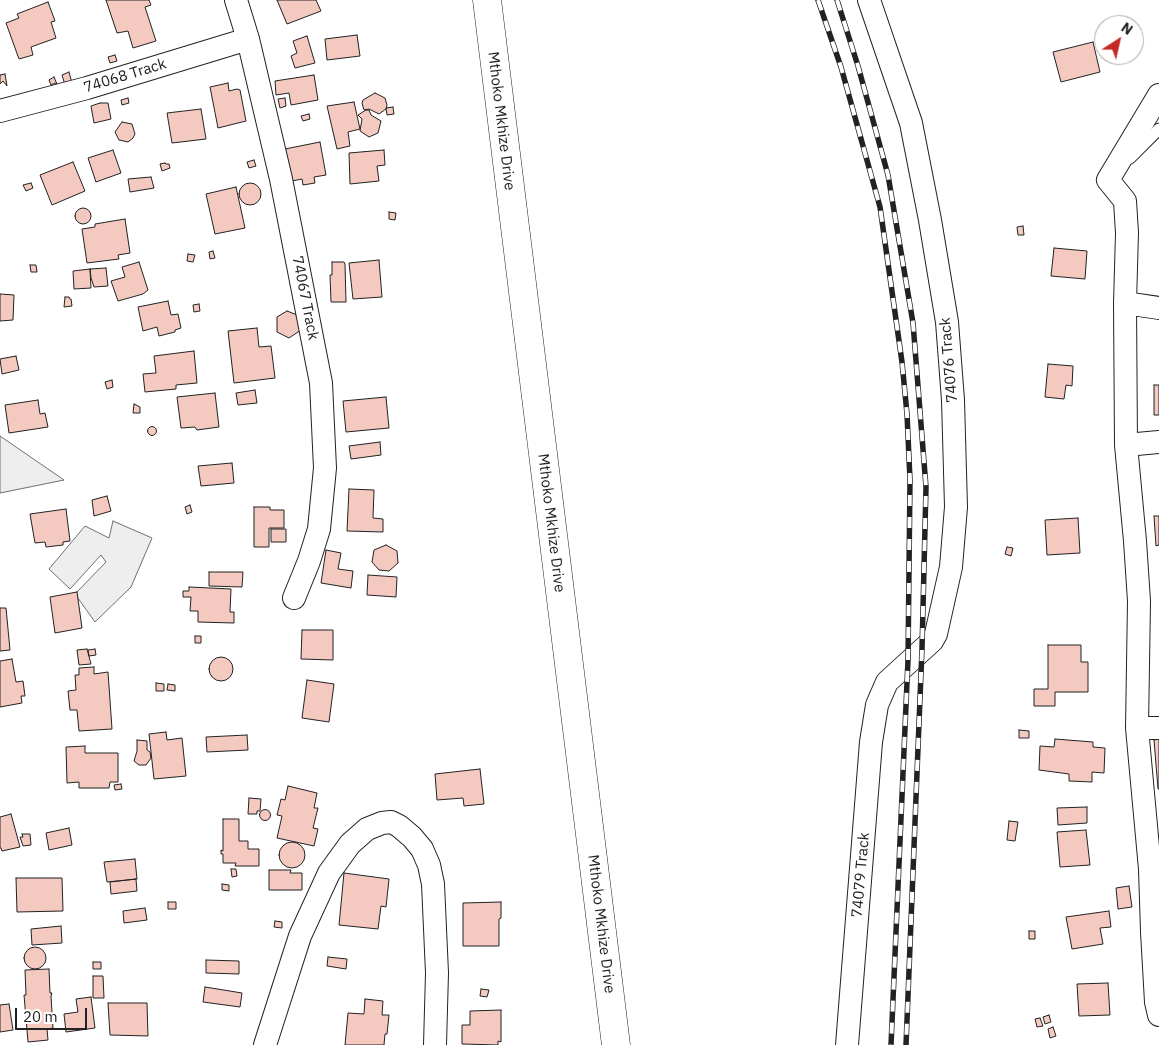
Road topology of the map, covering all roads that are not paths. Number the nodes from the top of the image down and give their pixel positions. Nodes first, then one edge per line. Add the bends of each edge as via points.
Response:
1 (236, 0) edge
2 (487, 0) edge
3 (869, 0) edge
4 (248, 39) junction
5 (1159, 95) edge
6 (0, 111) edge
7 (1159, 129) edge
8 (1108, 180) junction
9 (1125, 303) junction
10 (1159, 308) edge
11 (1159, 442) edge
12 (1126, 445) junction
13 (294, 598) dead end
14 (1149, 601) edge
15 (877, 705) joint
16 (1148, 728) edge
17 (1159, 1016) edge
18 (265, 1045) edge
19 (434, 1045) edge
20 (616, 1045) edge
21 (847, 1045) edge

1 - 4 street, 74067 Track
2 - 20 street, Mthoko Mkhize Drive
3 - 15 street, 74076 Track via 911,123 930,220 947,322 956,507 951,567 936,634 887,682
4 - 6 street, 74068 Track
4 - 13 street, 74067 Track via 322,382 325,468 319,529
5 - 8 street
7 - 8 lane
8 - 9 street via 1125,201 1128,256
9 - 10 street
9 - 12 street
11 - 12 street
12 - 14 street via 1135,541
14 - 16 street
15 - 21 street, 74079 Track via 871,742
16 - 17 street via 1153,950
18 - 19 street via 300,936 329,873 350,844 367,829 391,822 412,837 429,865 437,973

